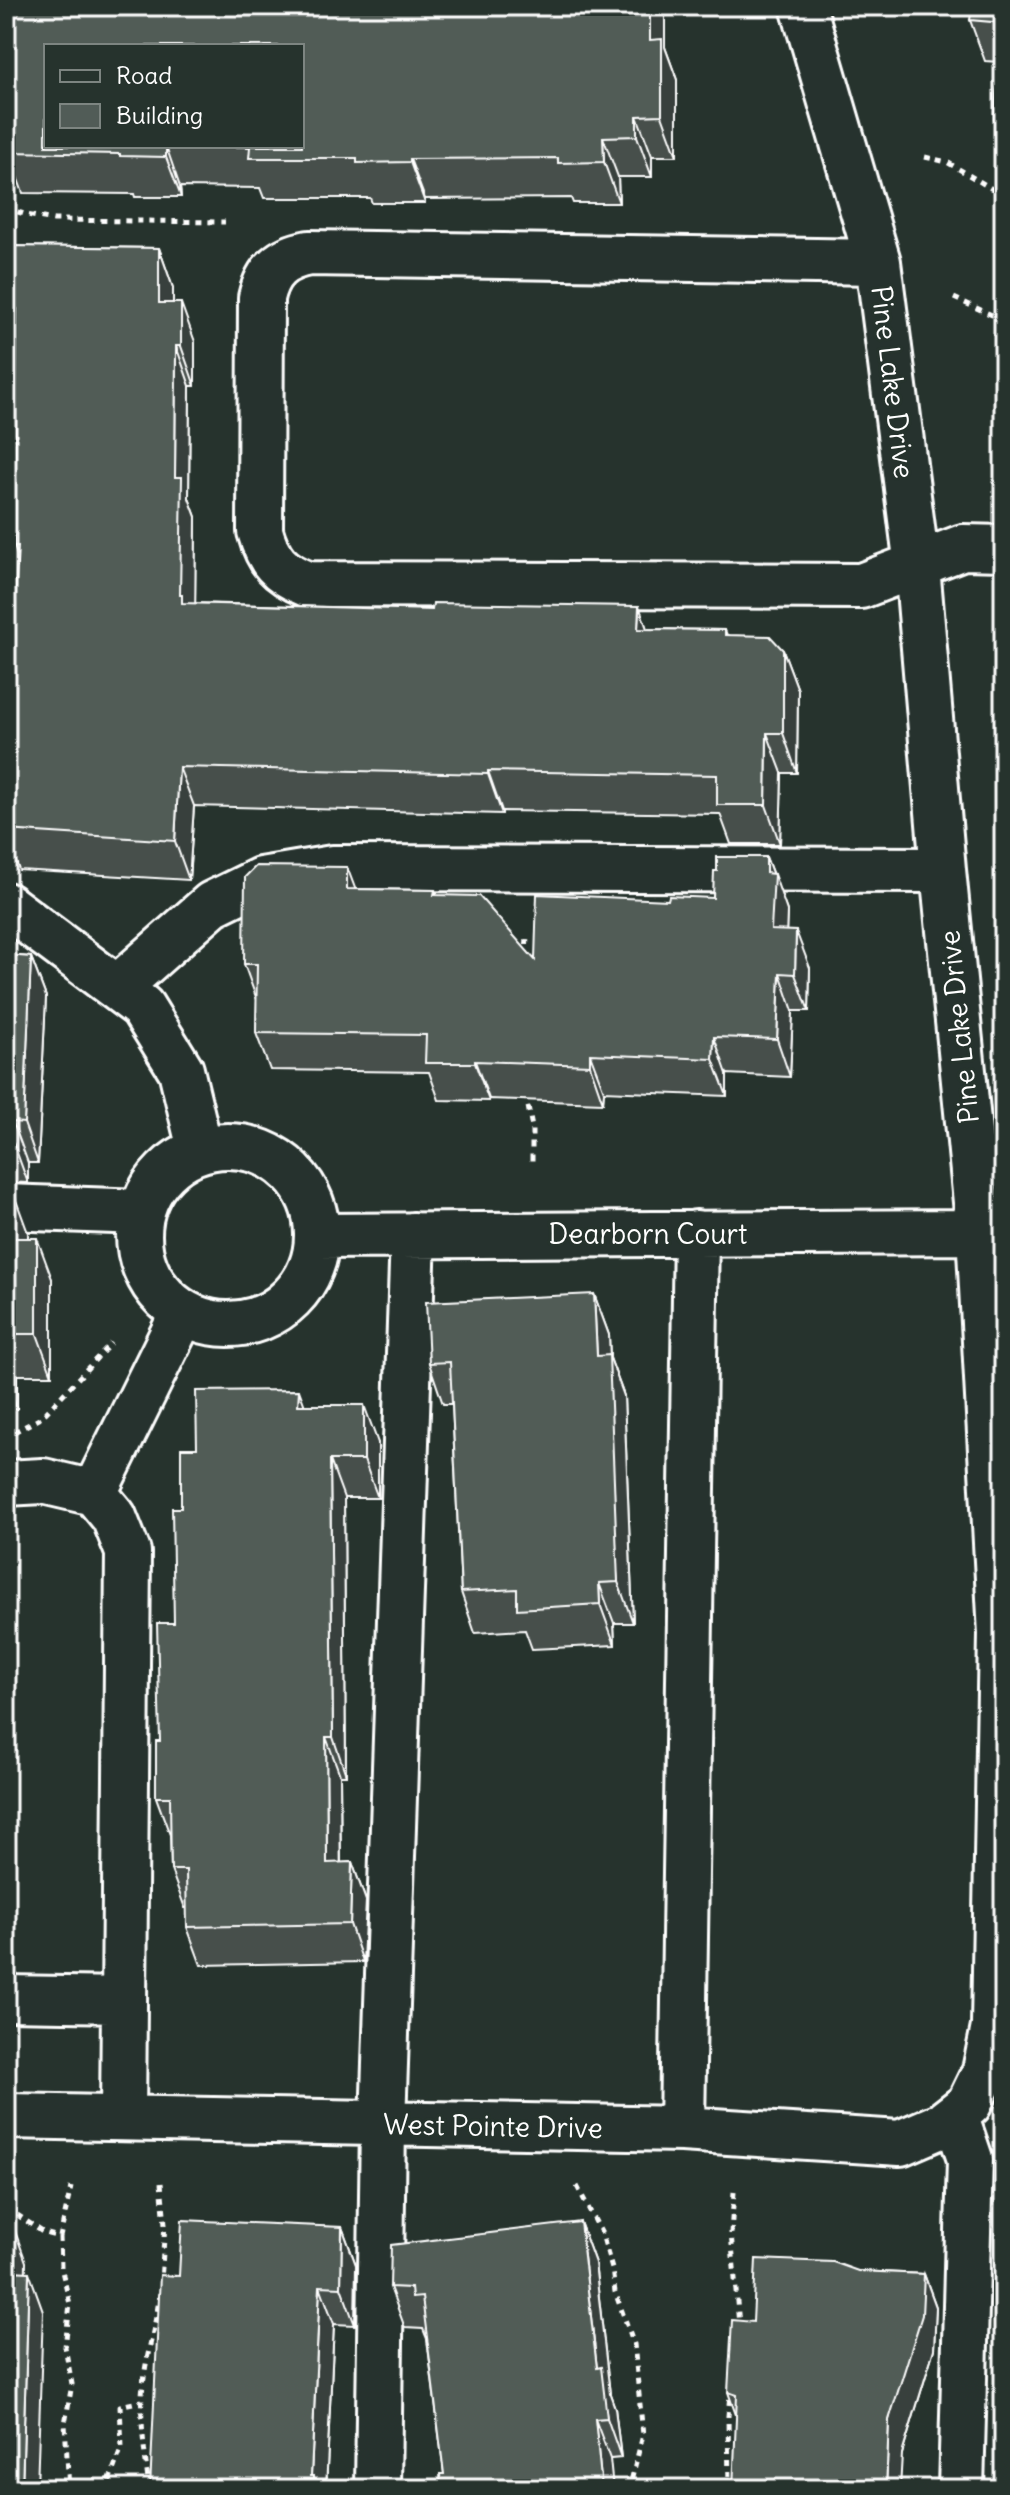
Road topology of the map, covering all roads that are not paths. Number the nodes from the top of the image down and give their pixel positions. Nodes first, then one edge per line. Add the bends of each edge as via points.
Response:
1 (803, 6) edge
2 (878, 262) junction
3 (1004, 548) edge
4 (917, 566) junction
5 (943, 870) junction
6 (6, 905) edge
7 (117, 988) junction
8 (986, 1130) edge
9 (200, 1149) junction
10 (6, 1207) edge
11 (142, 1212) junction
12 (979, 1232) junction
13 (696, 1233) junction
14 (413, 1235) junction
15 (318, 1236) junction
16 (183, 1313) junction
17 (6, 1483) edge
18 (94, 1493) junction
19 (1002, 1680) edge
20 (6, 1998) edge
21 (124, 2000) junction
22 (962, 2110) junction
23 (6, 2116) edge
24 (123, 2118) junction
25 (383, 2123) junction
26 (682, 2129) junction
27 (986, 2244) edge
28 (378, 2489) edge
29 (961, 2489) edge

1 - 2 street, Pine Lake Drive
2 - 4 street, Pine Lake Drive
2 - 4 street via 295,255 272,271 261,298 260,531 276,565 307,584 861,586
3 - 4 street via 963,547
4 - 5 street, Pine Lake Drive
5 - 7 street via 333,868 261,880 212,904
5 - 8 street, Pine Lake Drive
6 - 7 street
7 - 9 street via 142,1007 181,1070
8 - 12 street, Pine Lake Drive
9 - 11 street via 158,1178
9 - 15 street via 255,1149 280,1162 300,1182 313,1207
10 - 11 street
11 - 16 street via 140,1252 147,1276
12 - 13 street, Dearborn Court
12 - 19 street, Pine Lake Drive
13 - 14 street, Dearborn Court
13 - 26 street
14 - 15 street, Dearborn Court
14 - 25 street
15 - 16 street via 302,1286 260,1319 208,1323
16 - 18 street
17 - 18 street via 43,1481
18 - 21 street via 114,1517 128,1552
19 - 22 street, Pine Lake Drive via 994,2027 985,2071
20 - 21 street
21 - 24 street
22 - 26 street, West Pointe Drive via 900,2143
22 - 27 street
23 - 24 street, West Pointe Drive
24 - 25 street, West Pointe Drive
25 - 26 street, West Pointe Drive
25 - 28 street
27 - 29 street

